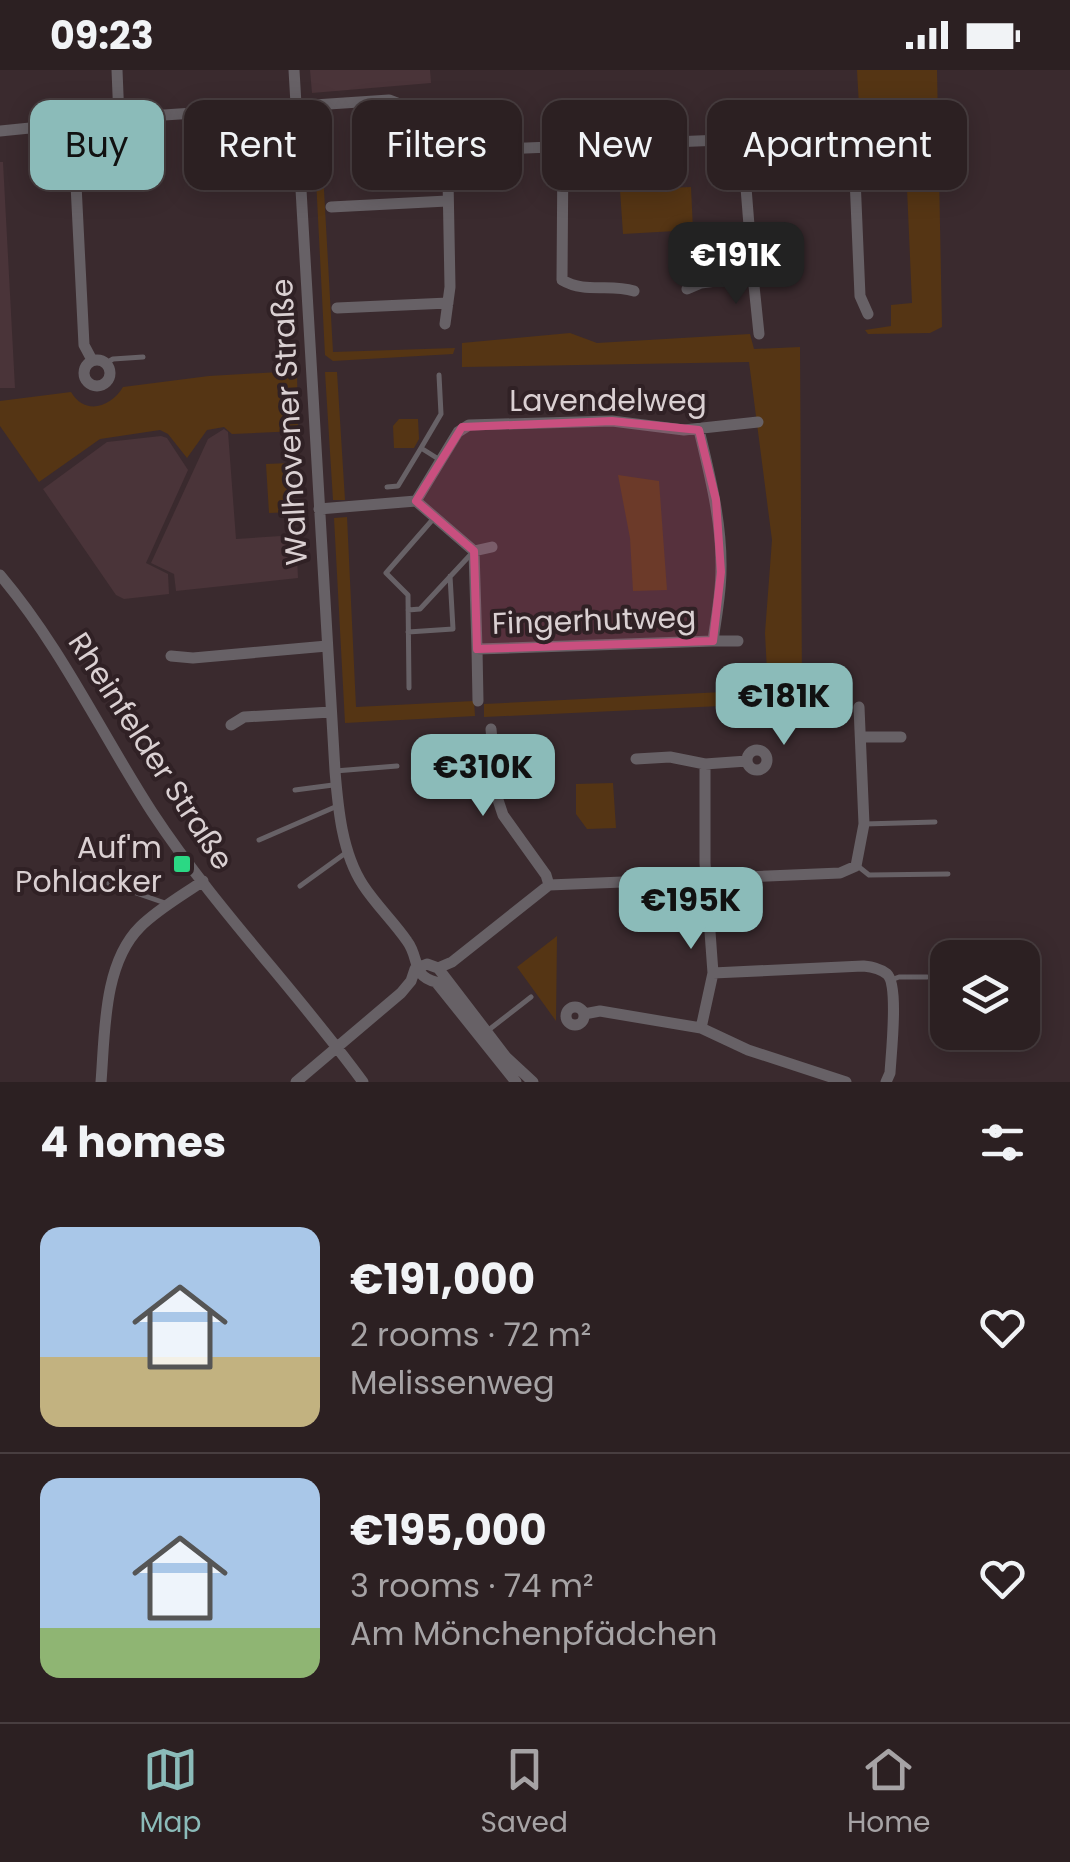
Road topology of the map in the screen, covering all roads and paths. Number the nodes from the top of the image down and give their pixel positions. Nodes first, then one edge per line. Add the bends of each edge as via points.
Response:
1 (116, 70) edge
2 (294, 70) edge
3 (118, 100) edge
4 (296, 100) edge
5 (30, 128) edge
6 (0, 131) edge
7 (76, 190) edge
8 (301, 190) edge
9 (447, 190) edge
10 (562, 190) edge
11 (746, 190) edge
12 (856, 190) edge
13 (447, 201) junction
14 (331, 207) dead end
15 (753, 276) junction
16 (688, 289) dead end
17 (634, 291) dead end
18 (448, 303) junction
19 (337, 308) dead end
20 (868, 314) dead end
21 (444, 324) dead end
22 (758, 334) dead end
23 (144, 357) dead end
24 (92, 360) junction
25 (106, 363) junction
26 (439, 375) dead end
27 (758, 422) dead end
28 (699, 430) junction
29 (421, 448) junction
30 (440, 460) junction
31 (387, 487) dead end
32 (416, 502) junction
33 (319, 509) junction
34 (436, 516) junction
35 (492, 547) dead end
36 (474, 551) junction
37 (0, 575) edge
38 (450, 576) junction
39 (408, 610) junction
40 (408, 632) junction
41 (713, 641) junction
42 (738, 641) dead end
43 (328, 646) junction
44 (477, 650) junction
45 (171, 656) dead end
46 (408, 688) dead end
47 (478, 701) dead end
48 (859, 707) dead end
49 (332, 712) junction
50 (231, 725) dead end
51 (492, 729) dead end
52 (901, 736) dead end
53 (862, 737) junction
54 (636, 759) dead end
55 (747, 761) dead end
56 (705, 764) junction
57 (397, 766) dead end
58 (336, 778) junction
59 (296, 790) dead end
60 (338, 806) junction
61 (935, 822) dead end
62 (864, 824) junction
63 (259, 840) dead end
64 (350, 852) junction
65 (856, 866) junction
66 (81, 874) dead end
67 (948, 874) dead end
68 (708, 878) junction
69 (203, 881) junction
70 (550, 885) junction
71 (300, 886) dead end
72 (170, 904) junction
73 (415, 969) junction
74 (713, 973) junction
75 (439, 975) junction
76 (927, 977) dead end
77 (892, 980) junction
78 (531, 997) dead end
79 (584, 1014) dead end
80 (701, 1028) junction
81 (484, 1034) junction
82 (336, 1048) junction
83 (101, 1082) edge
84 (296, 1082) edge
85 (363, 1082) edge
86 (516, 1082) edge
87 (532, 1082) edge
88 (846, 1082) edge
89 (886, 1082) edge

1 - 3 street
2 - 4 street, Walhovener Straße
5 - 6 street
7 - 24 street via 84,345
8 - 33 street, Walhovener Straße
9 - 13 street
10 - 17 street via 562,280 581,289
11 - 15 street
12 - 20 street via 860,296
13 - 14 street
13 - 18 street
15 - 16 street
15 - 22 street
18 - 19 street
18 - 21 street
23 - 25 lane
24 - 25 street
24 - 25 street via 84,374 94,386 108,379
26 - 29 lane via 440,414
27 - 28 street, Lavendelweg
28 - 30 street, Lavendelweg via 612,421 469,425
28 - 41 street, Fingerhutweg via 719,529
29 - 30 lane
29 - 31 lane via 398,486
30 - 32 street, Lavendelweg
32 - 33 street
32 - 34 street
33 - 43 street, Walhovener Straße
34 - 36 street
34 - 39 lane via 386,572 408,595
35 - 36 street
36 - 38 lane
36 - 44 street, Fingerhutweg
37 - 69 street, Rheinfelder Straße via 40,626
38 - 39 lane via 420,609
38 - 40 lane via 453,629
39 - 40 lane
40 - 46 lane
41 - 42 street, Fingerhutweg
41 - 44 street, Fingerhutweg
43 - 45 street
43 - 49 street, Walhovener Straße
44 - 47 street, Fingerhutweg
48 - 53 street
49 - 50 street via 244,718
49 - 58 street, Walhovener Straße
51 - 70 street via 503,816
52 - 53 street
53 - 62 street
54 - 56 street
55 - 56 street
56 - 68 street
57 - 58 lane
58 - 59 lane
58 - 60 street, Walhovener Straße
60 - 63 lane
60 - 64 street, Walhovener Straße
61 - 62 lane
62 - 65 street
64 - 71 lane
64 - 73 street, Walhovener Straße via 362,883 410,944
65 - 67 lane via 869,875
65 - 68 street via 840,873
66 - 72 lane
68 - 70 street
68 - 74 street
69 - 72 street
69 - 82 street, Rheinfelder Straße
70 - 75 street
72 - 83 street via 142,925 122,954
73 - 75 street via 427,964
73 - 82 street via 402,993
74 - 77 street via 863,966
74 - 80 street
75 - 81 street
76 - 77 lane
77 - 89 street
78 - 81 lane
79 - 80 street
80 - 88 street
81 - 86 street
81 - 87 street
82 - 84 street
82 - 85 street, Rheinfelder Straße

